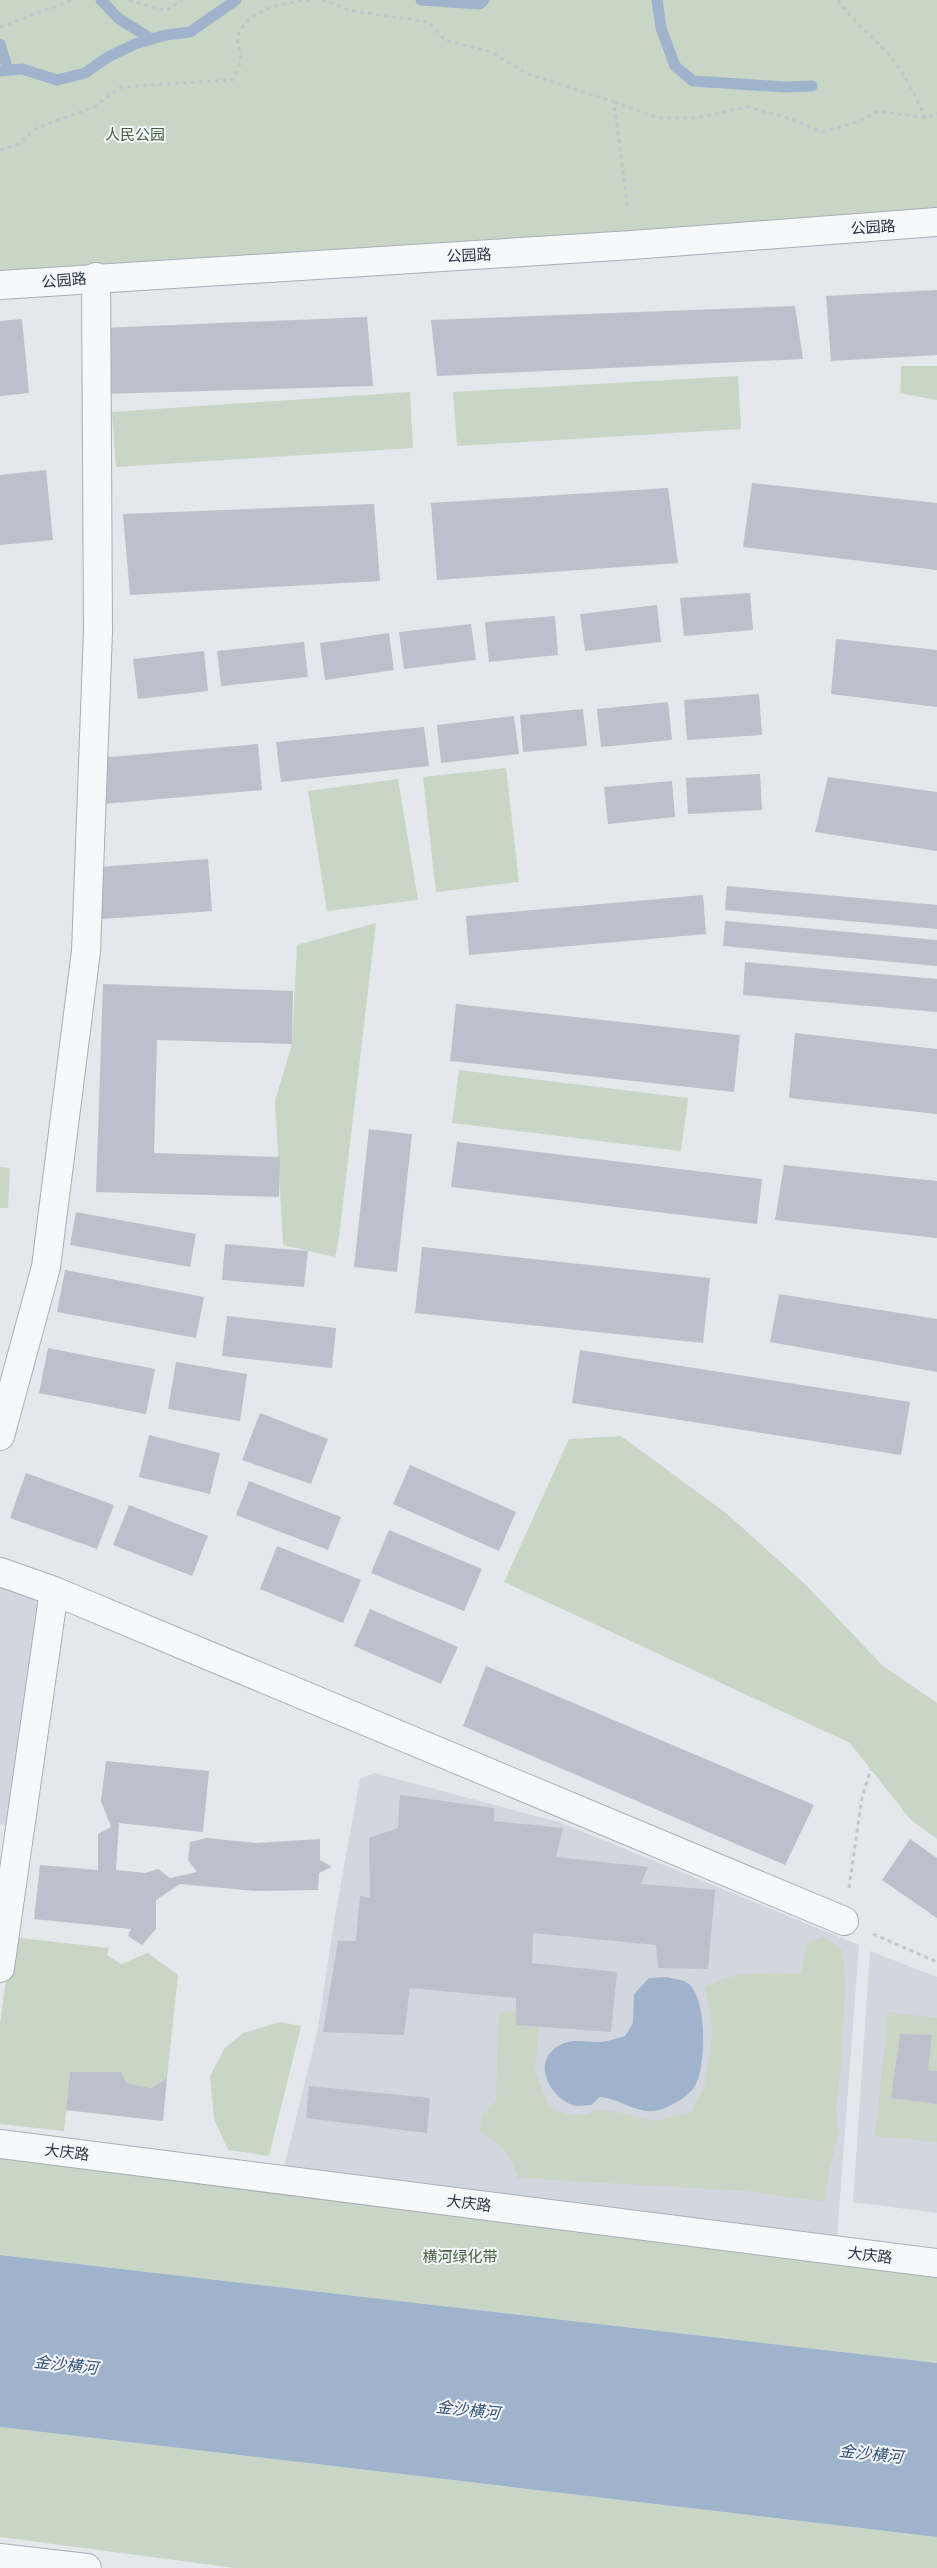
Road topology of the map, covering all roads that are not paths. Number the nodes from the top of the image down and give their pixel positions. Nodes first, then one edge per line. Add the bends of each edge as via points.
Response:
1 (937, 222) edge
2 (96, 277) junction
3 (0, 285) edge
4 (0, 1436) edge
5 (0, 1572) edge
6 (54, 1591) junction
7 (844, 1921) road end
8 (0, 1968) edge
9 (0, 2144) edge
10 (937, 2263) edge
11 (0, 2558) edge
12 (87, 2568) edge

1 - 2 street, 公园路 via 632,245
2 - 3 street, 公园路
2 - 4 street via 98,631 86,951 46,1267
5 - 6 street
6 - 7 street
6 - 8 street
9 - 10 street, 大庆路
11 - 12 street

